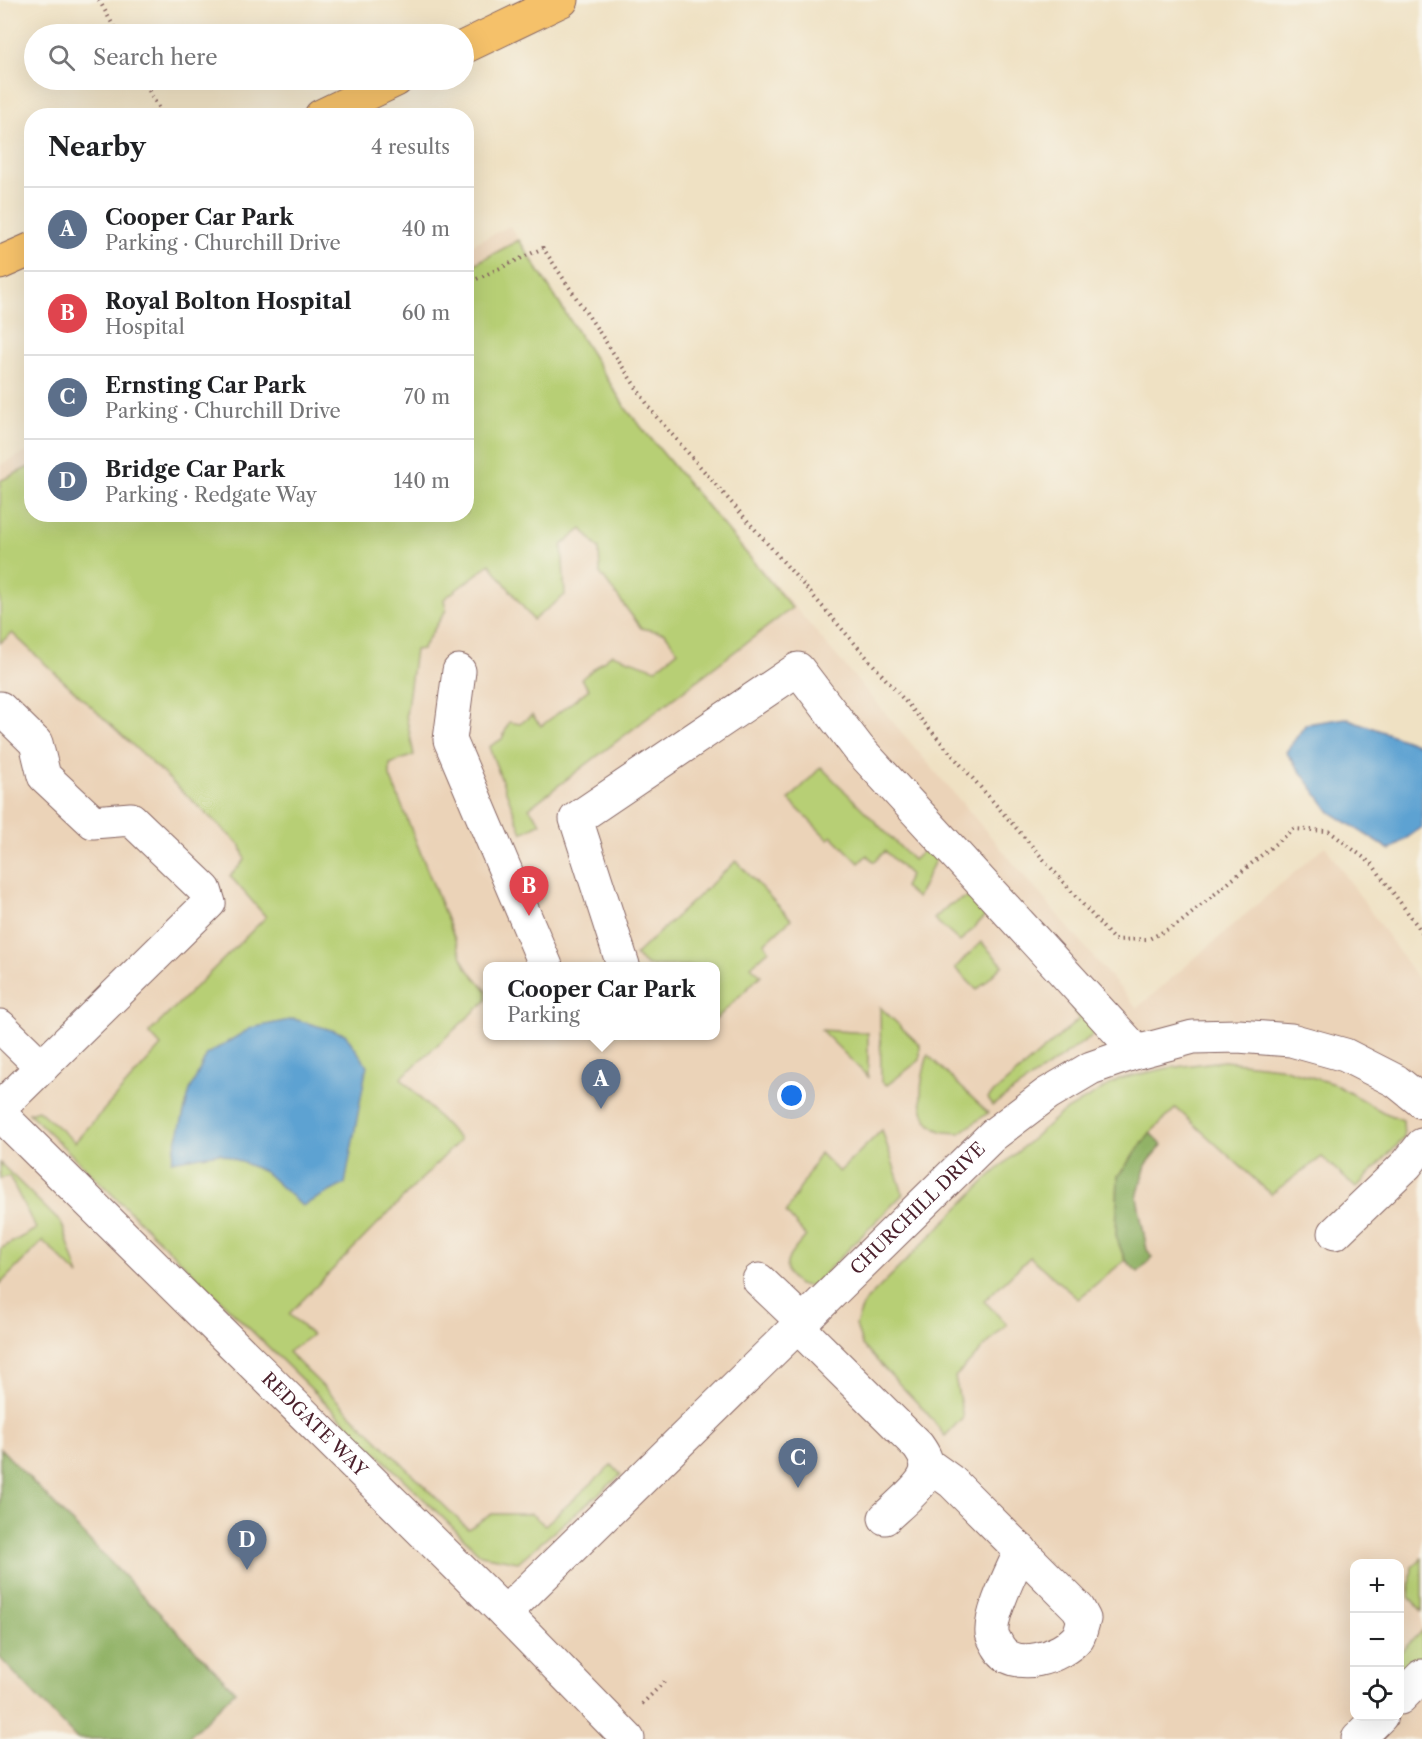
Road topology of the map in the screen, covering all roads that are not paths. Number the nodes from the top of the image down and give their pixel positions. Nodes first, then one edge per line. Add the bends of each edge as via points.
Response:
1 (562, 0) edge
2 (474, 42) edge
3 (375, 90) edge
4 (338, 108) edge
5 (24, 252) edge
6 (0, 263) edge
7 (459, 671) dead end
8 (0, 708) edge
9 (544, 962) edge
10 (622, 962) edge
11 (0, 1026) edge
12 (1137, 1052) junction
13 (42, 1067) junction
14 (1422, 1102) edge
15 (0, 1108) edge
16 (0, 1114) edge
17 (1422, 1145) edge
18 (1335, 1233) dead end
19 (759, 1280) dead end
20 (800, 1324) junction
21 (927, 1464) junction
22 (885, 1518) dead end
23 (1021, 1550) dead end
24 (506, 1613) junction
25 (1422, 1676) edge
26 (1404, 1694) edge
27 (1376, 1721) edge
28 (628, 1739) edge
29 (1358, 1739) edge

1 - 2 main road
3 - 4 main road
5 - 6 main road
7 - 9 street via 450,740
8 - 13 street via 36,743 44,776 93,822 131,819 205,890 209,903
10 - 12 street via 576,819 798,669 859,749
11 - 13 street
12 - 14 street, CHURCHILL DRIVE via 1193,1037 1291,1040 1345,1055 1396,1081
12 - 20 street, CHURCHILL DRIVE via 1091,1068 1047,1094 993,1135
13 - 15 street
16 - 24 street, REDGATE WAY
17 - 18 street
19 - 20 street
20 - 21 street via 918,1446
20 - 24 street, CHURCHILL DRIVE
21 - 22 street via 919,1484
21 - 23 street via 952,1482
24 - 28 street, REDGATE WAY
25 - 26 street
27 - 29 street

